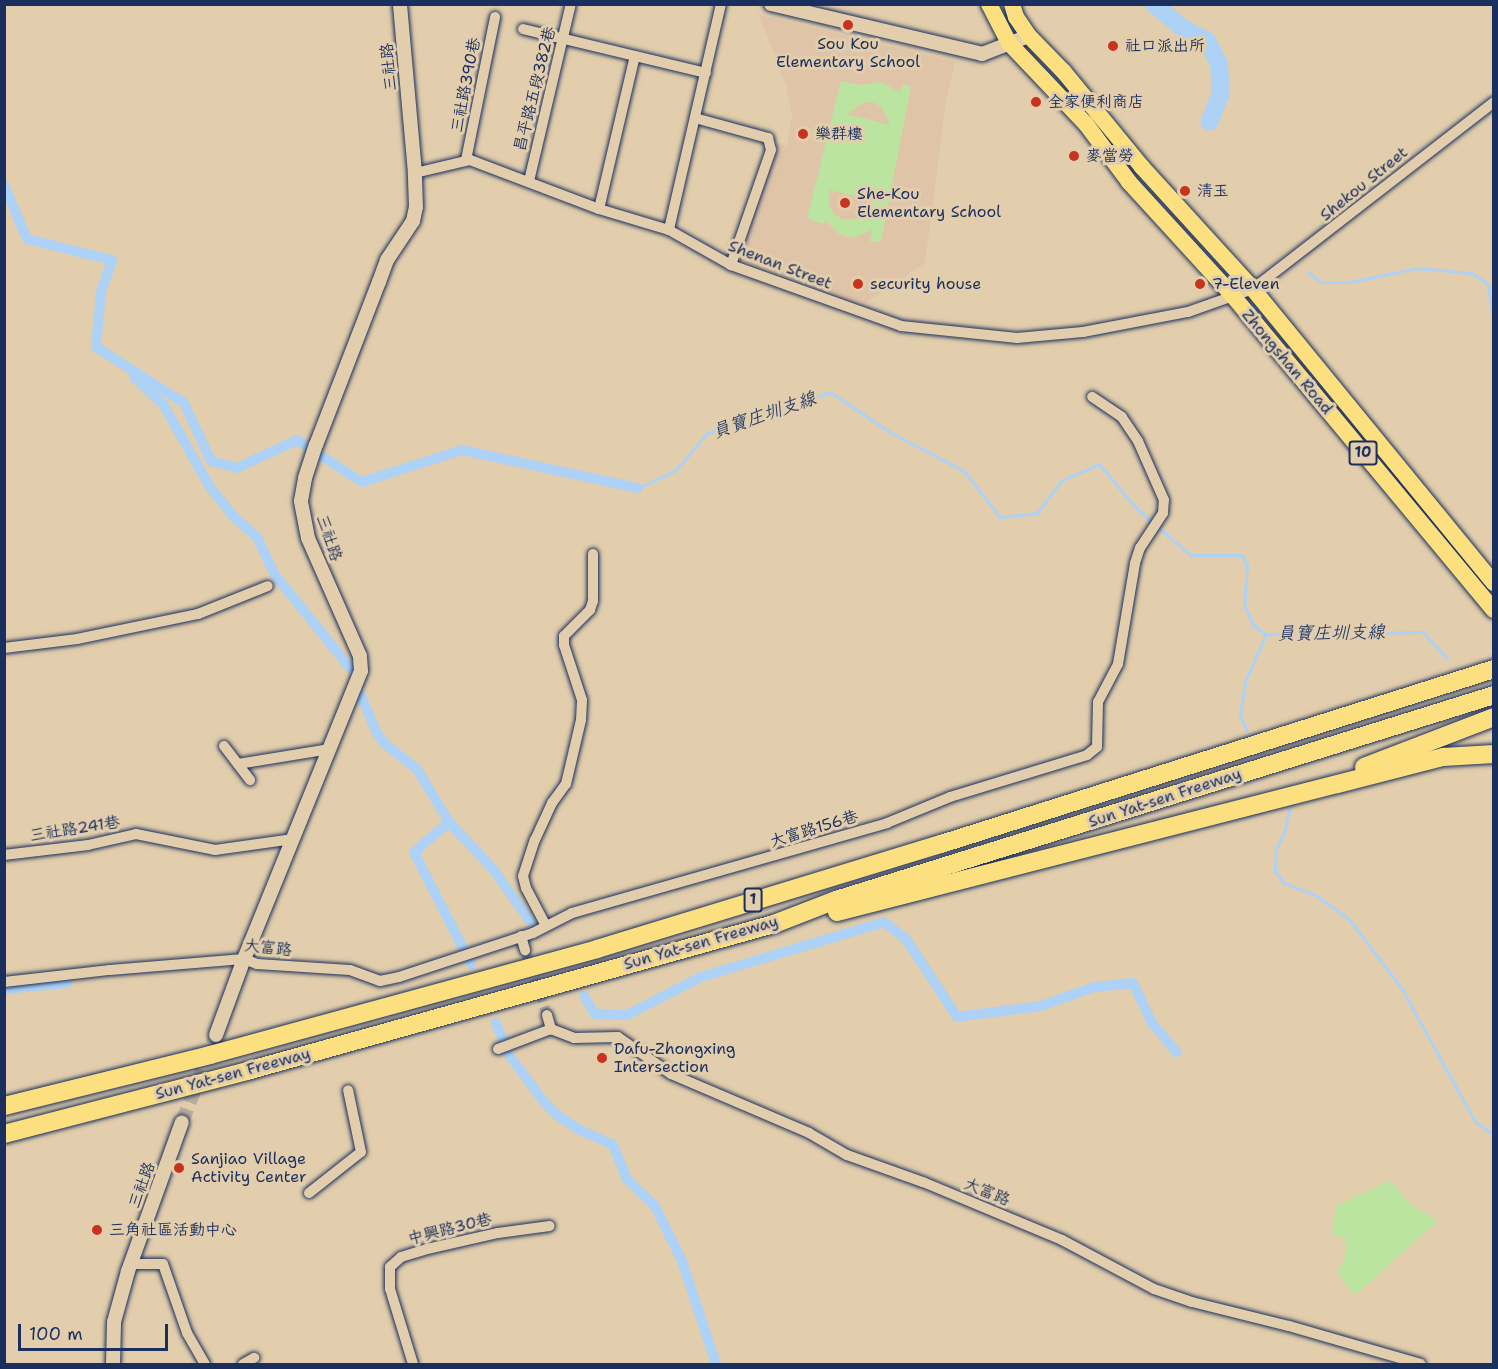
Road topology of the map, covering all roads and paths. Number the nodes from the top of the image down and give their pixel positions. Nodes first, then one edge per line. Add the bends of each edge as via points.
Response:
1 (399, 4) edge
2 (571, 4) edge
3 (721, 4) edge
4 (771, 4) edge
5 (989, 4) edge
6 (1012, 4) edge
7 (798, 7) edge
8 (495, 16) dead end
9 (523, 29) dead end
10 (1029, 36) junction
11 (563, 39) junction
12 (1009, 43) junction
13 (635, 56) junction
14 (706, 73) junction
15 (1494, 102) edge
16 (695, 118) junction
17 (466, 160) junction
18 (415, 172) junction
19 (529, 181) junction
20 (599, 209) junction
21 (669, 230) junction
22 (731, 265) junction
23 (1253, 289) junction
24 (1233, 297) junction
25 (1092, 397) dead end
26 (593, 554) dead end
27 (1494, 583) edge
28 (268, 586) dead end
29 (1494, 610) edge
30 (4, 648) edge
31 (1494, 669) edge
32 (1494, 694) edge
33 (1494, 717) edge
34 (224, 746) dead end
35 (330, 749) junction
36 (1494, 754) edge
37 (238, 764) junction
38 (250, 780) dead end
39 (1275, 800) junction
40 (293, 839) junction
41 (4, 855) edge
42 (545, 924) junction
43 (774, 924) junction
44 (522, 936) junction
45 (525, 950) tunnel mouth
46 (244, 959) junction
47 (4, 982) edge
48 (547, 1014) tunnel mouth
49 (552, 1029) junction
50 (216, 1035) tunnel mouth
51 (498, 1048) dead end
52 (348, 1090) dead end
53 (4, 1106) edge
54 (182, 1122) tunnel mouth
55 (4, 1134) edge
56 (309, 1193) dead end
57 (550, 1226) dead end
58 (131, 1264) junction
59 (254, 1358) dead end
60 (113, 1365) edge
61 (205, 1365) edge
62 (243, 1365) edge
63 (413, 1365) edge
64 (1421, 1365) edge

1 - 18 street, 三社路
2 - 11 street, 昌平路五段382巷
3 - 14 street
4 - 7 street
5 - 12 main road, Zhongshan Road / 10
6 - 10 main road, Zhongshan Road / 10
7 - 12 street via 964,51 982,54
8 - 17 street, 三社路390巷
9 - 11 street
10 - 12 street
10 - 23 main road, Zhongshan Road / 10
11 - 13 street
11 - 19 street, 昌平路五段382巷
12 - 24 main road, Zhongshan Road / 10 via 1086,124 1129,182
13 - 14 street
13 - 20 street
14 - 16 street
15 - 23 street, Shekou Street
16 - 21 street
16 - 22 street via 768,138 771,150
17 - 18 street
17 - 19 street, Shenan Street
18 - 35 street, 三社路 via 413,221 387,260 316,445 301,501 308,538 360,656 361,672
19 - 20 street, Shenan Street
20 - 21 street, Shenan Street
21 - 22 street, Shenan Street
22 - 24 street, Shenan Street via 901,326 1017,338 1128,324 1188,312
23 - 24 street, Shenan Street
23 - 27 main road, Zhongshan Road / 10
24 - 29 main road, Zhongshan Road / 10
25 - 42 street, 大富路156巷 via 1122,417 1138,441 1164,500 1163,513 1135,563 1118,664 1098,702 1097,747 1087,754 950,797 888,823 572,912
26 - 42 street via 590,610 564,636 582,700 581,720 566,784 552,803 523,876
28 - 30 street via 198,614 77,639
31 - 53 highway, Sun Yat-sen Freeway / 1 via 597,949 210,1055
32 - 43 highway, Sun Yat-sen Freeway / 1 via 847,897
33 - 39 highway
34 - 37 street
35 - 37 street
35 - 40 street, 三社路
36 - 39 highway via 1443,757
37 - 38 street
39 - 43 highway via 844,910
40 - 41 street, 三社路241巷 via 215,850 136,834 88,845
40 - 46 street, 三社路
42 - 44 street, 大富路
43 - 55 highway, Sun Yat-sen Freeway / 1 via 247,1071
44 - 45 street
44 - 46 street, 大富路 via 380,981 350,970 257,964
46 - 47 street, 大富路
46 - 50 street, 三社路
48 - 49 street
49 - 51 street
49 - 64 street, 大富路 via 574,1038 618,1037 671,1074 809,1133 847,1155 1062,1240 1154,1289
52 - 56 street via 361,1152
54 - 58 street, 三社路
57 - 63 street, 中興路30巷 via 427,1249 401,1257 390,1267 390,1289
58 - 60 street, 三社路 via 114,1322
58 - 61 street via 163,1264 187,1333
59 - 62 street

